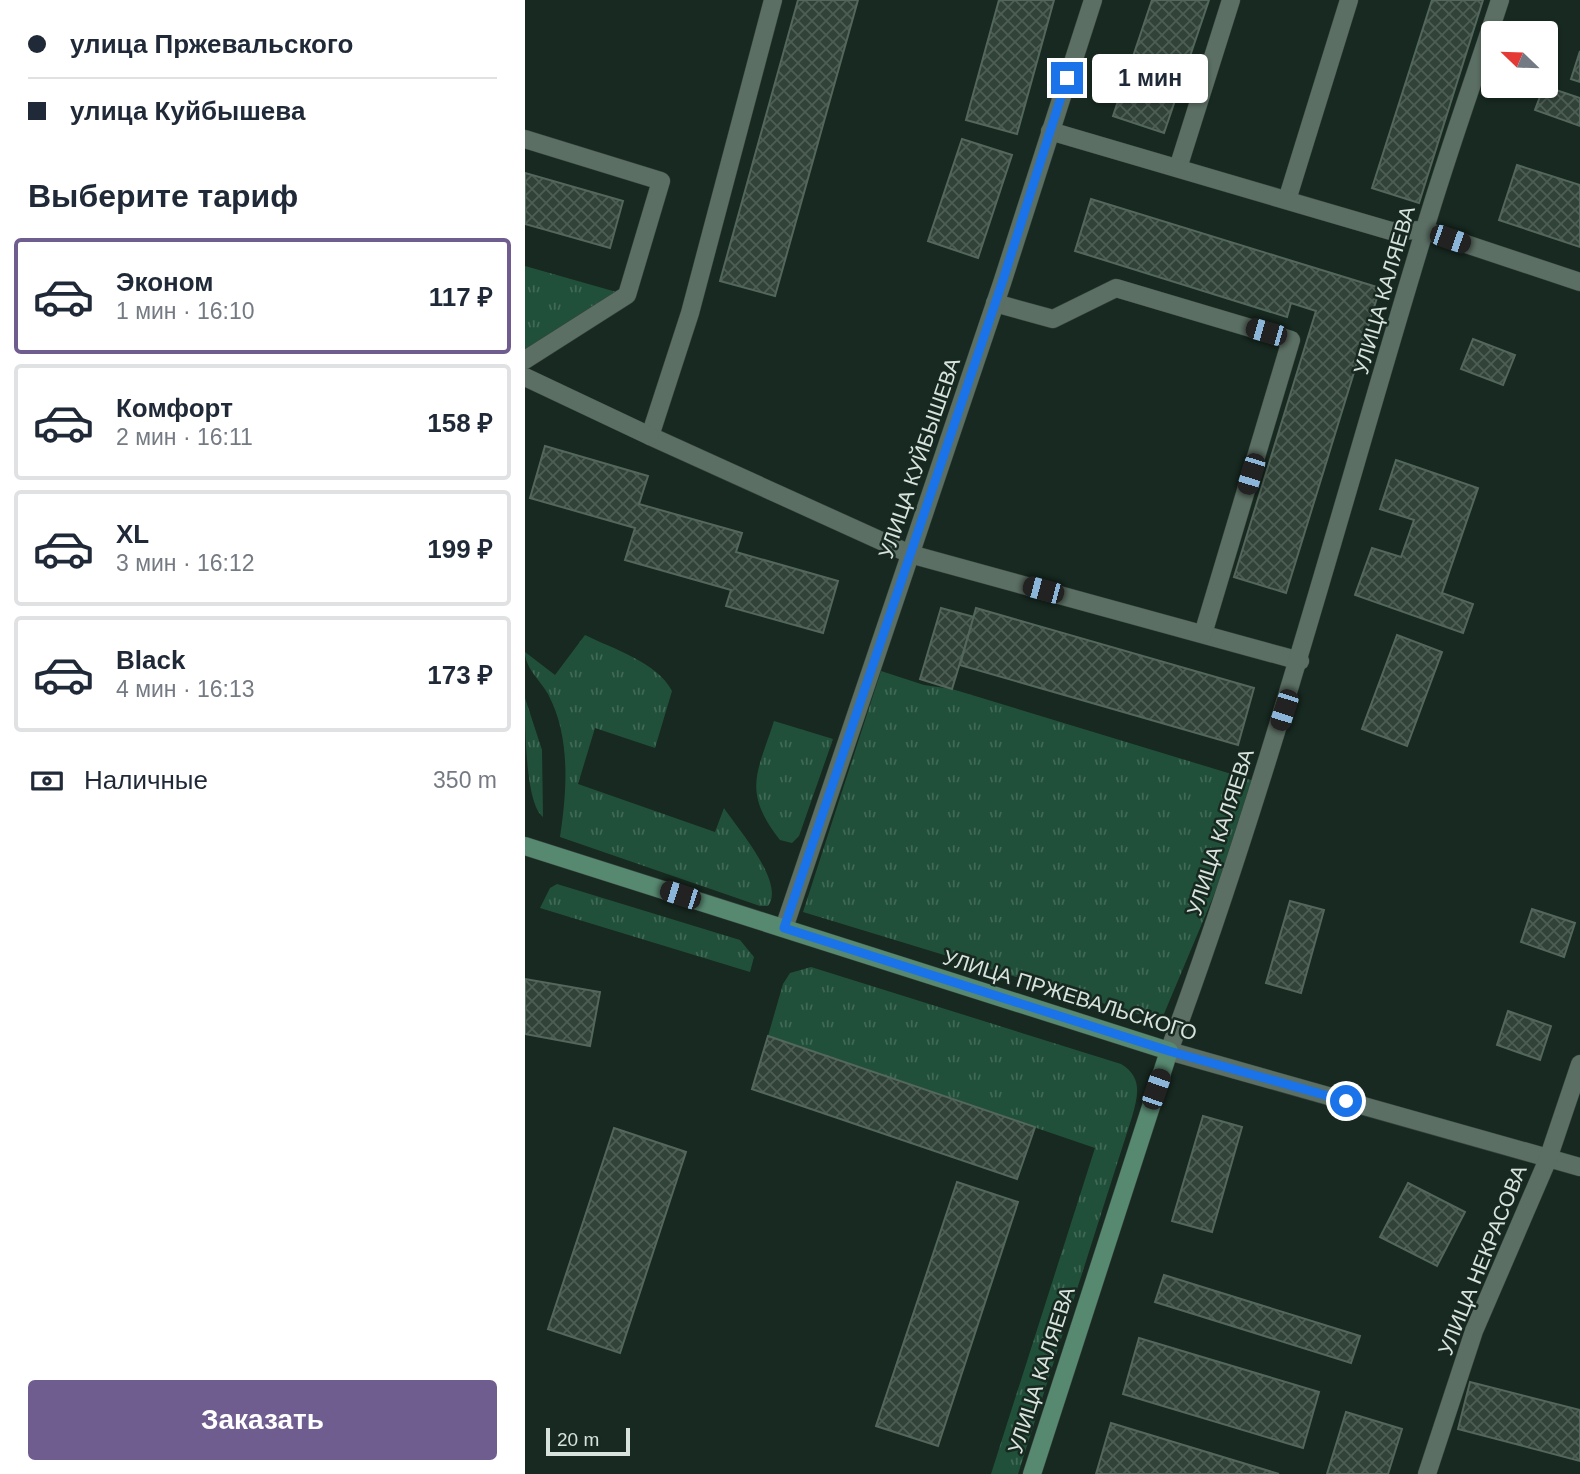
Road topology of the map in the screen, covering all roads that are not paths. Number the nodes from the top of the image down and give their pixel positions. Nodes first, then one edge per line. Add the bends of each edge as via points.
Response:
1 (773, 0) edge
2 (1093, 0) edge
3 (1231, 0) edge
4 (1349, 0) edge
5 (1500, 0) edge
6 (1050, 131) junction
7 (525, 139) edge
8 (1178, 168) junction
9 (1287, 200) junction
10 (1425, 230) junction
11 (1580, 282) edge
12 (995, 303) junction
13 (525, 360) edge
14 (525, 377) edge
15 (650, 436) junction
16 (911, 554) junction
17 (1203, 634) junction
18 (1300, 661) junction
19 (525, 846) edge
20 (784, 928) junction
21 (1169, 1051) junction
22 (1580, 1064) edge
23 (1548, 1159) junction
24 (1580, 1167) edge
25 (1031, 1474) edge
26 (1427, 1474) edge

1 - 15 street via 689,313
2 - 6 street, УЛИЦА КУЙБЫШЕВА
3 - 8 street
4 - 9 street
5 - 10 street, УЛИЦА КАЛЯЕВА
6 - 8 street
6 - 12 street, УЛИЦА КУЙБЫШЕВА
7 - 13 street via 661,181 627,295
8 - 9 street
9 - 10 street via 1391,231
10 - 11 street
10 - 18 street, УЛИЦА КАЛЯЕВА
12 - 16 street, УЛИЦА КУЙБЫШЕВА
12 - 17 street via 1053,319 1116,288 1291,340
14 - 15 street
15 - 16 street
16 - 17 street
16 - 20 street, УЛИЦА КУЙБЫШЕВА
17 - 18 street
18 - 21 street, УЛИЦА КАЛЯЕВА
19 - 20 street, УЛИЦА ПРЖЕВАЛЬСКОГО
20 - 21 street, УЛИЦА ПРЖЕВАЛЬСКОГО
21 - 23 street, УЛИЦА ПРЖЕВАЛЬСКОГО
21 - 25 street, УЛИЦА КАЛЯЕВА
22 - 23 street, УЛИЦА НЕКРАСОВА
23 - 24 street, УЛИЦА ПРЖЕВАЛЬСКОГО
23 - 26 street, УЛИЦА НЕКРАСОВА via 1473,1331

